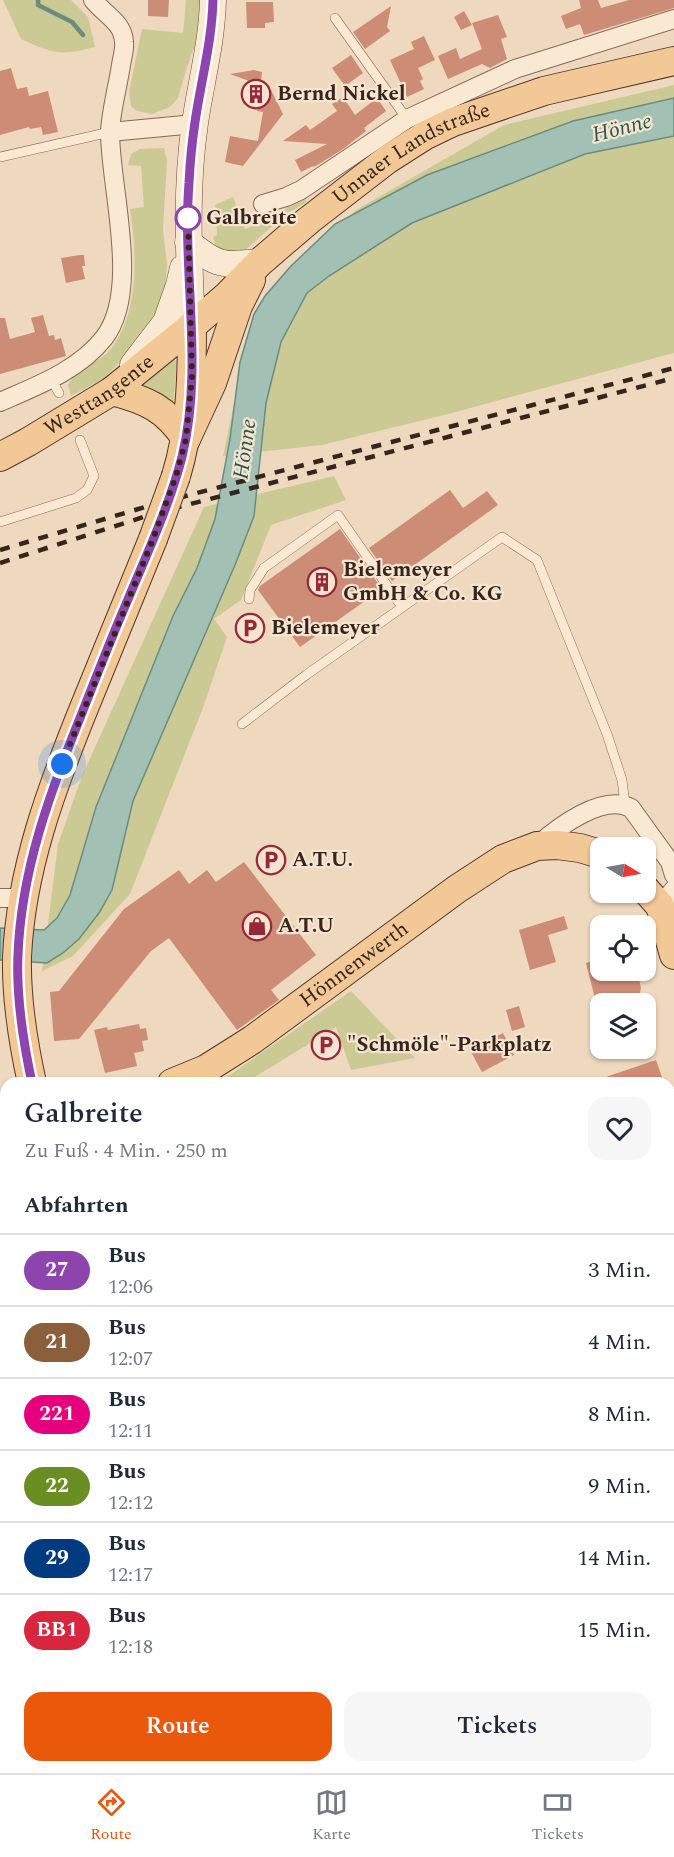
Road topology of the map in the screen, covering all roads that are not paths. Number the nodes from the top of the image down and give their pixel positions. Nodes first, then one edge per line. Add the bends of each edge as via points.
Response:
1 (93, 0) edge
2 (213, 0) edge
3 (335, 18) dead end
4 (674, 19) edge
5 (674, 61) edge
6 (407, 119) junction
7 (195, 124) junction
8 (110, 132) junction
9 (0, 157) edge
10 (263, 204) dead end
11 (188, 242) junction
12 (260, 262) junction
13 (192, 326) junction
14 (112, 391) junction
15 (0, 402) edge
16 (186, 439) junction
17 (80, 440) dead end
18 (0, 457) edge
19 (0, 522) edge
20 (249, 599) dead end
21 (402, 607) junction
22 (242, 724) dead end
23 (625, 804) junction
24 (537, 846) junction
25 (590, 852) edge
26 (674, 875) edge
27 (665, 892) edge
28 (15, 903) edge
29 (674, 955) edge
30 (31, 1077) edge
31 (187, 1077) edge

1 - 8 street via 121,26 125,43
2 - 7 main road
3 - 6 lane
4 - 6 street, Unnaer Landstraße via 514,69
5 - 12 main road, Unnaer Landstraße via 544,91 424,136 388,159
6 - 10 street, Unnaer Landstraße via 301,190
7 - 8 street
7 - 11 main road
8 - 9 lane
8 - 15 street via 121,234 121,284 114,318 105,337 55,386
11 - 12 main road via 207,258 221,263
11 - 13 main road
11 - 14 main road via 166,322
12 - 13 main road, Unnaer Landstraße
12 - 16 main road via 238,306 212,383
13 - 14 main road, Westtangente
13 - 16 main road
14 - 16 main road via 141,399 160,410 175,422
14 - 18 main road, Westtangente
16 - 28 main road, bridge via 153,539 48,798
17 - 19 lane via 94,476 87,490 76,498
20 - 21 lane via 250,590 264,568 338,515
21 - 22 lane
21 - 23 lane via 502,537 537,560 607,734 622,780
23 - 24 street, Hönnenwerth via 607,804 558,827
23 - 26 street via 664,853
24 - 25 main road, Hönnenwerth via 568,846
24 - 31 main road, Hönnenwerth via 503,859 252,1040
27 - 29 main road
28 - 30 main road via 18,989

